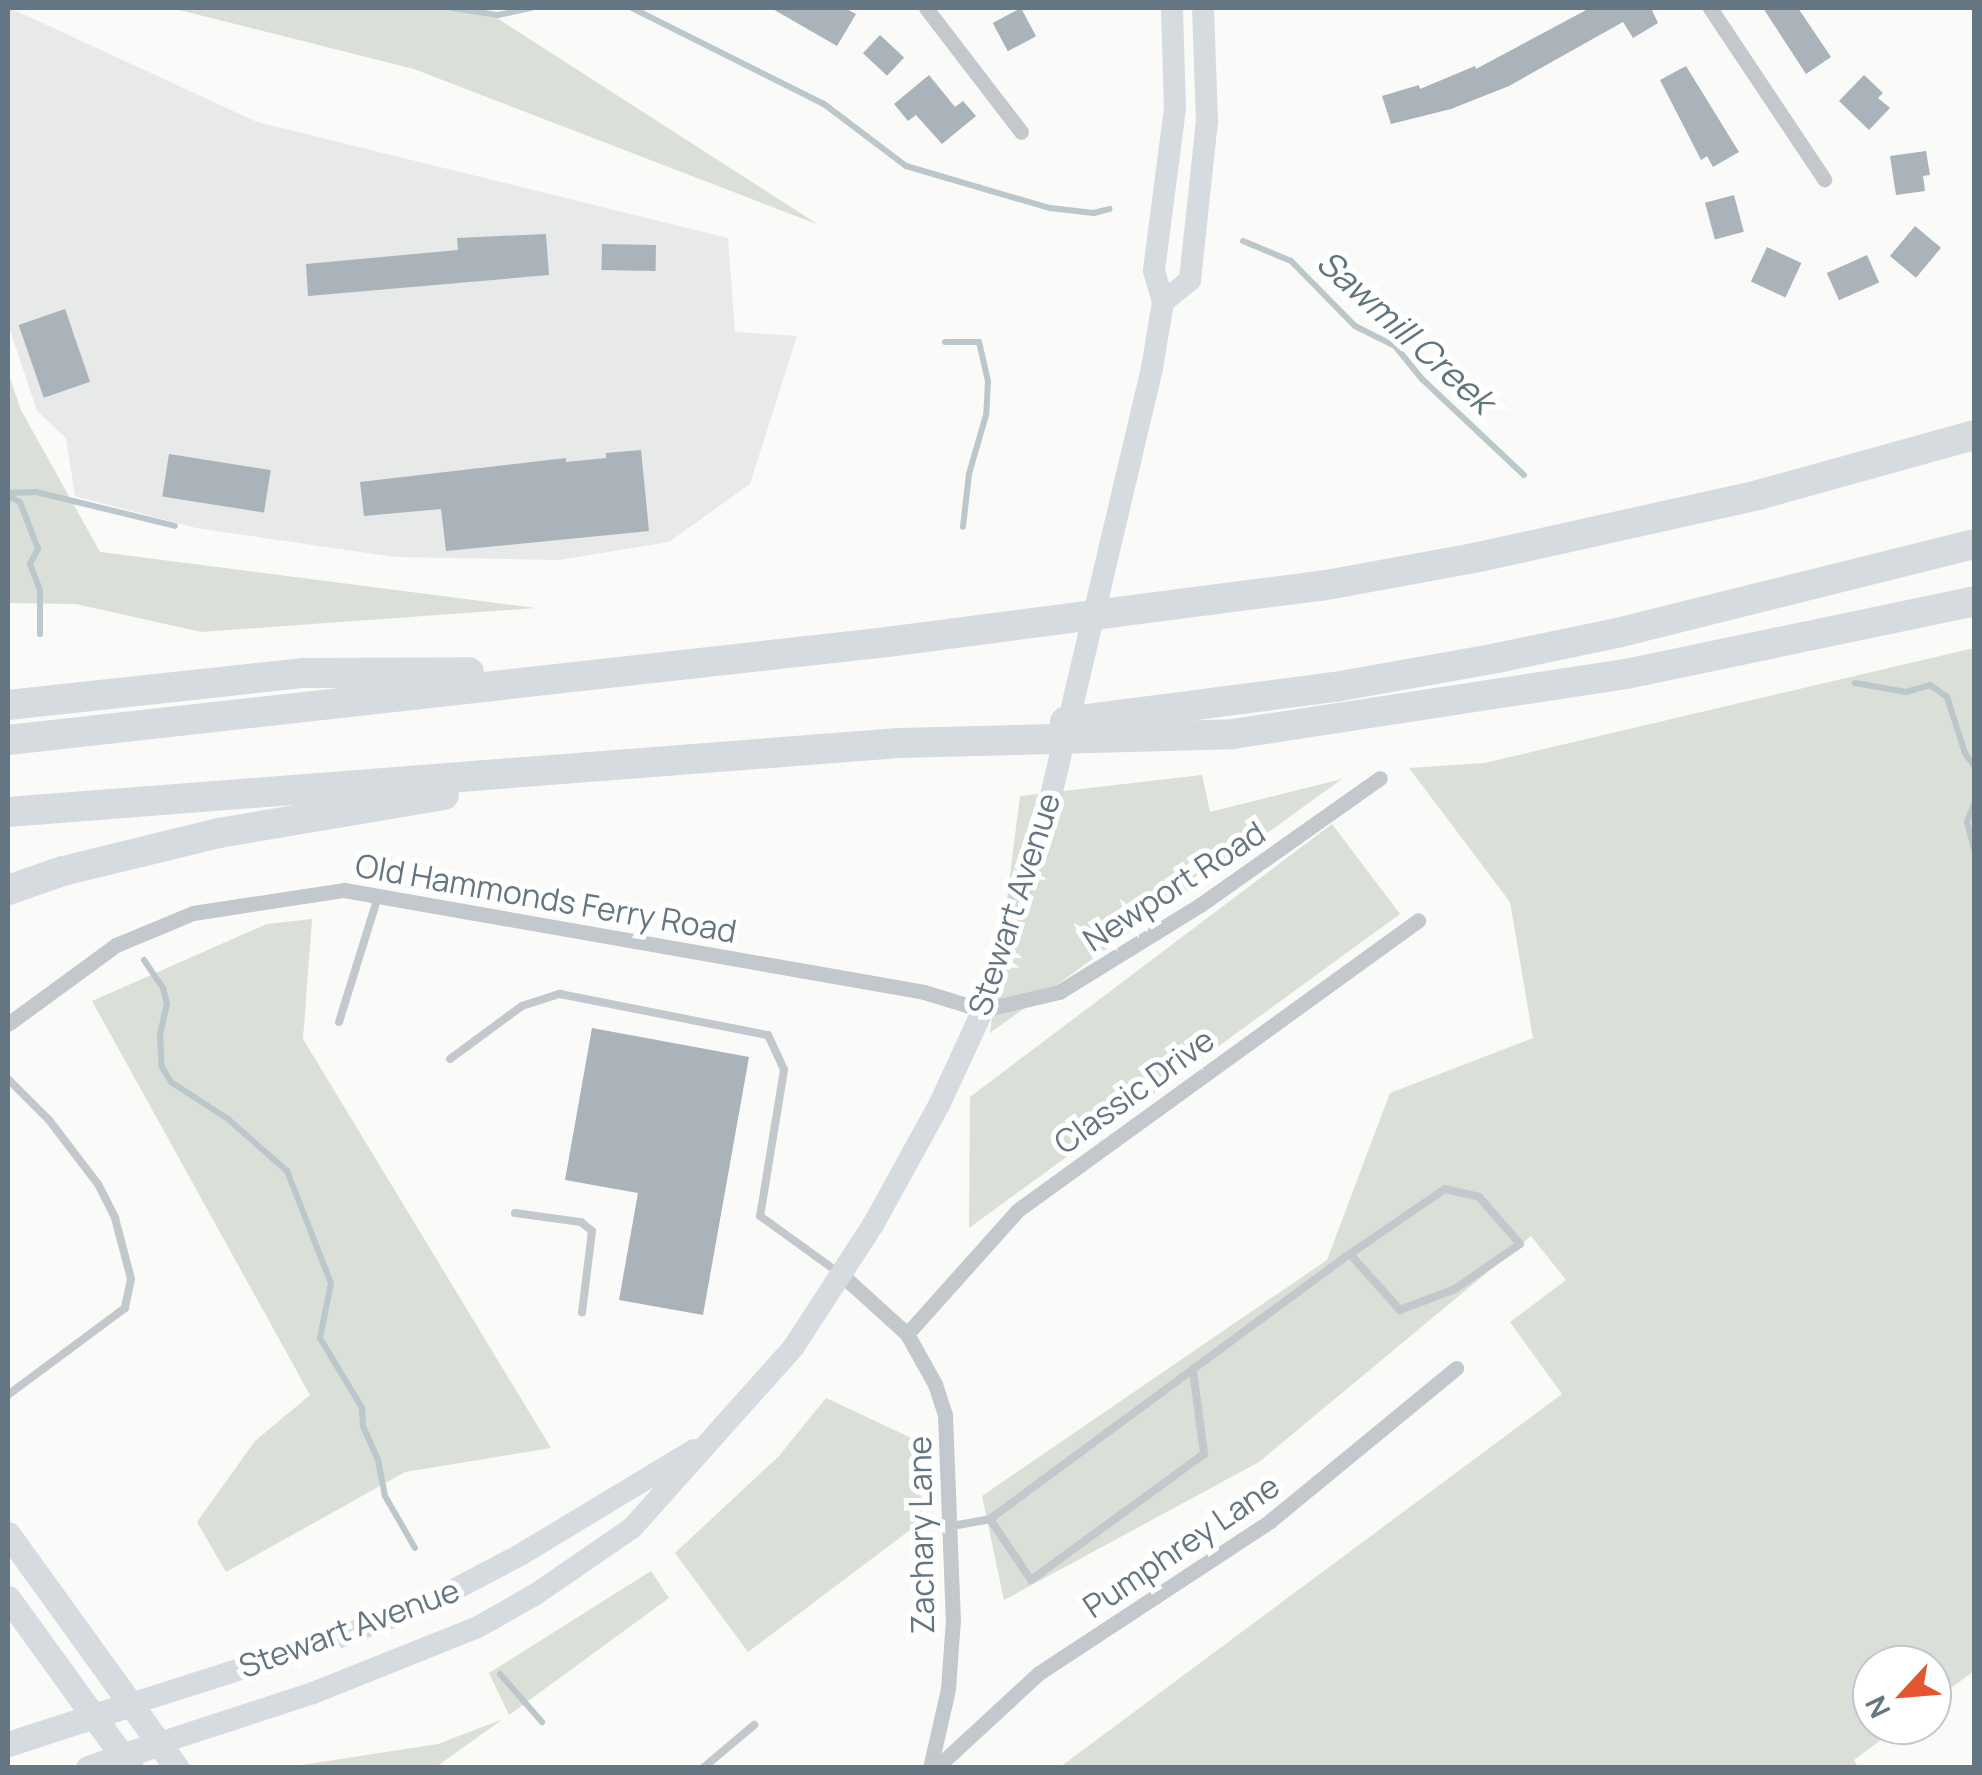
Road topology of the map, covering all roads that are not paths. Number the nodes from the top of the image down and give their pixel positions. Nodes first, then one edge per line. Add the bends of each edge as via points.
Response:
1 (926, 8) edge
2 (1172, 8) edge
3 (1203, 8) edge
4 (1710, 8) edge
5 (1021, 132) dead end
6 (1824, 179) dead end
7 (1163, 302) junction
8 (1974, 435) edge
9 (1974, 544) edge
10 (1974, 600) edge
11 (632, 670) junction
12 (8, 705) edge
13 (8, 740) edge
14 (899, 743) junction
15 (636, 763) junction
16 (1380, 778) dead end
17 (8, 812) edge
18 (8, 890) edge
19 (380, 893) junction
20 (1418, 920) dead end
21 (983, 1010) junction
22 (339, 1022) dead end
23 (8, 1024) edge
24 (450, 1059) dead end
25 (8, 1079) edge
26 (16, 1090) junction
27 (8, 1096) edge
28 (515, 1213) dead end
29 (1350, 1254) junction
30 (843, 1276) junction
31 (582, 1312) dead end
32 (907, 1334) junction
33 (1456, 1368) dead end
34 (1192, 1370) junction
35 (8, 1395) edge
36 (712, 1440) junction
37 (990, 1519) junction
38 (952, 1526) junction
39 (8, 1534) edge
40 (8, 1598) edge
41 (131, 1704) junction
42 (94, 1716) junction
43 (754, 1725) dead end
44 (160, 1743) junction
45 (8, 1744) edge
46 (127, 1762) edge
47 (88, 1768) edge
48 (177, 1768) edge
49 (703, 1768) edge
50 (933, 1768) edge

1 - 5 street
2 - 7 street, Stewart Avenue via 1176,109 1154,270
3 - 7 street, Stewart Avenue via 1207,122 1190,280
4 - 6 street
7 - 21 street, Stewart Avenue via 1044,821
8 - 11 highway via 1758,496 1338,583
9 - 14 highway via 1496,658 1335,687
10 - 14 highway via 1626,674 1233,734
11 - 12 highway via 304,673
11 - 13 highway
14 - 15 highway
15 - 17 highway
15 - 18 highway via 219,834
16 - 21 street, Newport Road via 1200,905 1059,992
19 - 21 street, Old Hammonds Ferry Road via 924,992
19 - 22 lane
19 - 23 street, Old Hammonds Ferry Road via 298,894 193,912 116,945
20 - 32 street, Classic Drive via 1018,1210
21 - 30 street, Stewart Avenue via 932,1119
24 - 30 lane via 522,1006 560,994 768,1036 784,1070 760,1216
25 - 26 lane
26 - 27 lane
26 - 35 lane via 49,1120 98,1184 115,1218 131,1280 126,1308
28 - 31 lane via 581,1222 592,1230
29 - 29 lane via 1445,1190 1479,1197 1520,1244 1455,1289 1400,1310
29 - 34 lane
30 - 32 street, Zachary Lane
30 - 36 street, Stewart Avenue via 792,1348
32 - 38 street, Zachary Lane via 936,1384 945,1415
33 - 50 street, Pumphrey Lane via 1270,1521 1040,1673
34 - 37 lane
34 - 37 lane via 1204,1454 1032,1580
36 - 41 street, Stewart Avenue via 429,1602
36 - 44 street, Stewart Avenue via 632,1528 508,1611 396,1662
37 - 38 lane
38 - 50 street, Zachary Lane via 948,1689
39 - 41 main road
40 - 42 main road
41 - 42 main road
41 - 44 main road
42 - 45 main road
42 - 46 main road
43 - 49 lane
44 - 46 main road
44 - 48 main road
46 - 47 main road

